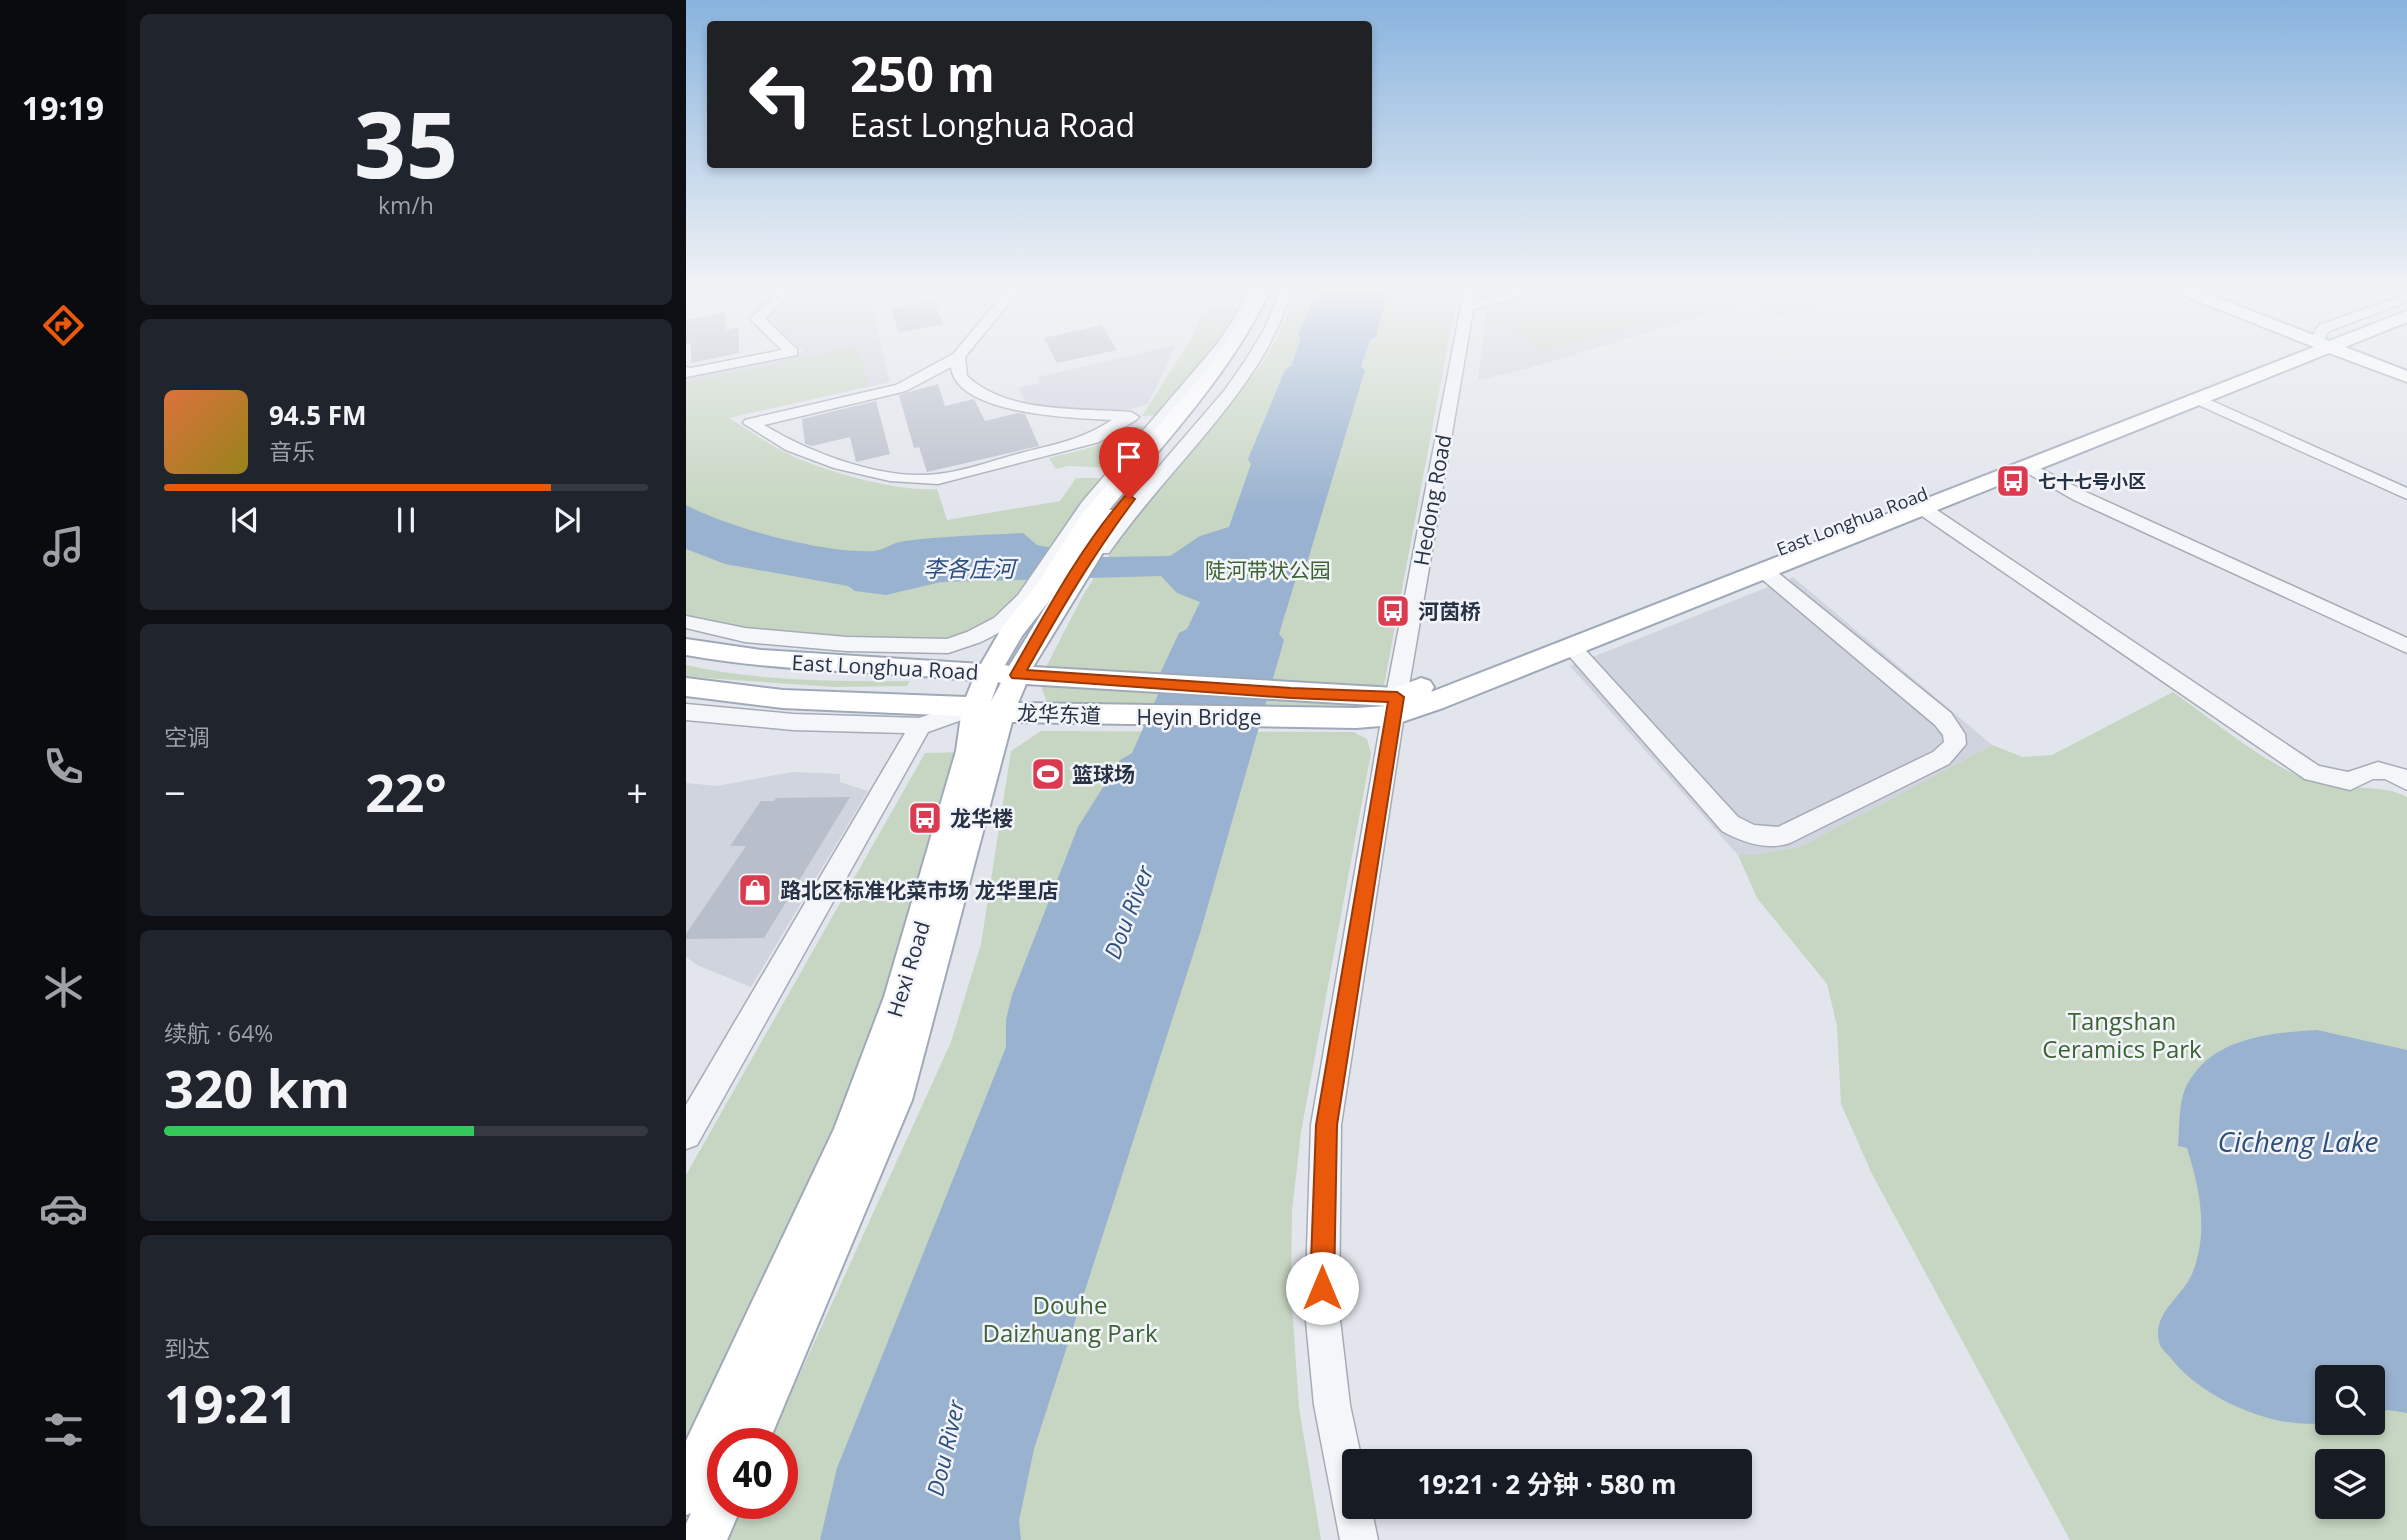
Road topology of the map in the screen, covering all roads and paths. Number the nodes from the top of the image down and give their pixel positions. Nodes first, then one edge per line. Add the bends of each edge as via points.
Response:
1 (739, 363) edge
2 (947, 363) edge
3 (958, 363) edge
4 (1209, 363) edge
5 (1221, 363) edge
6 (1243, 363) edge
7 (1457, 363) edge
8 (2277, 363) edge
9 (2283, 363) edge
10 (2370, 363) edge
11 (686, 371) edge
12 (958, 375) junction
13 (2407, 377) edge
14 (901, 388) junction
15 (2199, 400) junction
16 (1127, 416) junction
17 (1162, 420) junction
18 (2028, 467) junction
19 (2407, 494) edge
20 (1922, 508) junction
21 (1086, 540) junction
22 (1764, 570) junction
23 (1053, 593) junction
24 (686, 622) edge
25 (1049, 639) dead end
26 (2407, 646) edge
27 (686, 648) edge
28 (1572, 648) junction
29 (988, 673) junction
30 (1017, 675) junction
31 (686, 687) edge
32 (1287, 705) junction
33 (1395, 706) junction
34 (989, 709) junction
35 (686, 712) edge
36 (1117, 716) joint
37 (920, 726) junction
38 (2407, 781) edge
39 (686, 1134) edge
40 (752, 1428) edge
41 (686, 1492) edge
42 (712, 1519) edge
43 (703, 1540) edge
44 (1359, 1540) edge

1 - 11 street
2 - 14 street
3 - 12 street
4 - 17 street
5 - 21 main road, Hexi Road
6 - 21 main road, Hexi Road via 1112,519
7 - 33 street, Hedong Road
8 - 33 main road, East Longhua Road
9 - 15 main road, East Longhua Road
10 - 13 main road
12 - 14 street
12 - 16 street via 998,400 1020,406
14 - 16 street via 751,423 776,440 818,456 872,473 918,480 938,479 1093,439
15 - 18 main road, East Longhua Road
15 - 19 street
16 - 17 street
17 - 21 street via 1088,506
18 - 20 main road, East Longhua Road
18 - 26 street via 2080,496
20 - 22 main road, East Longhua Road
20 - 38 street via 2313,772 2350,781 2372,769 2393,772
21 - 23 main road, Hexi Road
21 - 23 street
22 - 28 main road, East Longhua Road
22 - 28 street via 1943,719 1955,744 1941,758 1781,836 1763,838 1730,824
23 - 24 street via 974,637 948,646 744,635
23 - 25 street
23 - 29 main road, Hexi Road via 1012,632
23 - 30 main road, Hexi Road
27 - 29 main road, East Longhua Road via 808,663
28 - 33 main road, East Longhua Road
29 - 30 main road, East Longhua Road
29 - 34 main road, Hexi Road
30 - 32 main road, East Longhua Road via 1127,683
30 - 34 main road, Hexi Road
31 - 34 main road, East Longhua Road via 783,699
32 - 33 main road
32 - 36 main road, Heyin Bridge
33 - 44 street, Hedong Road via 1326,1125 1322,1311 1332,1405
34 - 36 main road, 龙华东道
34 - 37 street
34 - 40 main road, Hexi Road via 894,1100
34 - 41 main road, Hexi Road via 970,751 901,997 859,1112
35 - 37 street via 793,722
37 - 39 street
42 - 43 main road

